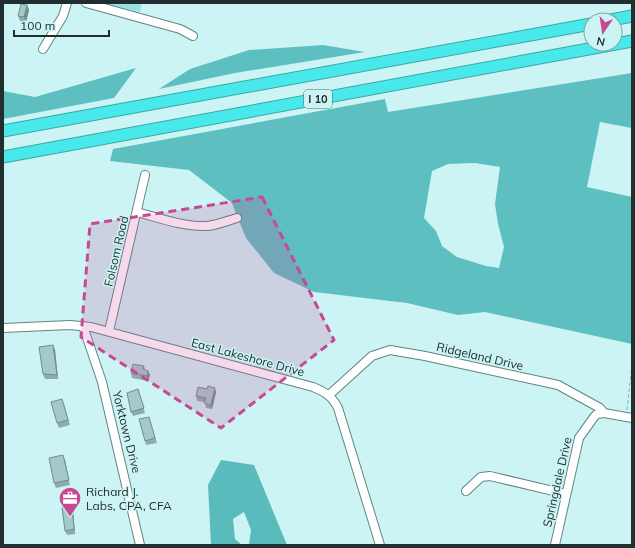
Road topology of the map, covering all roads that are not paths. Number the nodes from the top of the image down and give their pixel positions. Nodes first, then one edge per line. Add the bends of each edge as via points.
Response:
1 (67, 3) edge
2 (86, 3) edge
3 (104, 5) edge
4 (583, 25) edge
5 (193, 36) dead end
6 (632, 42) edge
7 (43, 49) dead end
8 (3, 131) edge
9 (3, 157) edge
10 (145, 175) dead end
11 (137, 212) junction
12 (237, 218) dead end
13 (83, 326) junction
14 (3, 328) edge
15 (109, 331) junction
16 (329, 395) junction
17 (604, 413) junction
18 (629, 417) edge
19 (466, 491) dead end
20 (566, 494) junction
21 (140, 545) edge
22 (380, 545) edge
23 (555, 545) edge

1 - 7 street via 63,16
2 - 3 street
3 - 5 street via 180,29
4 - 8 highway, I 10
6 - 9 highway, I 10
10 - 11 street, Folsom Road
11 - 12 street via 191,225 207,226
11 - 15 street, Folsom Road
13 - 14 street, East Lakeshore Drive
13 - 15 street, East Lakeshore Drive
13 - 21 street, Yorktown Drive via 102,382
15 - 16 street, East Lakeshore Drive via 313,387
16 - 17 street, Ridgeland Drive via 372,356 390,350 558,385 600,408
16 - 22 street via 338,408
17 - 18 street, Ridgeland Drive
17 - 20 street, Springdale Drive via 597,414 583,431
19 - 20 street via 480,477 490,476
20 - 23 street, Springdale Drive

